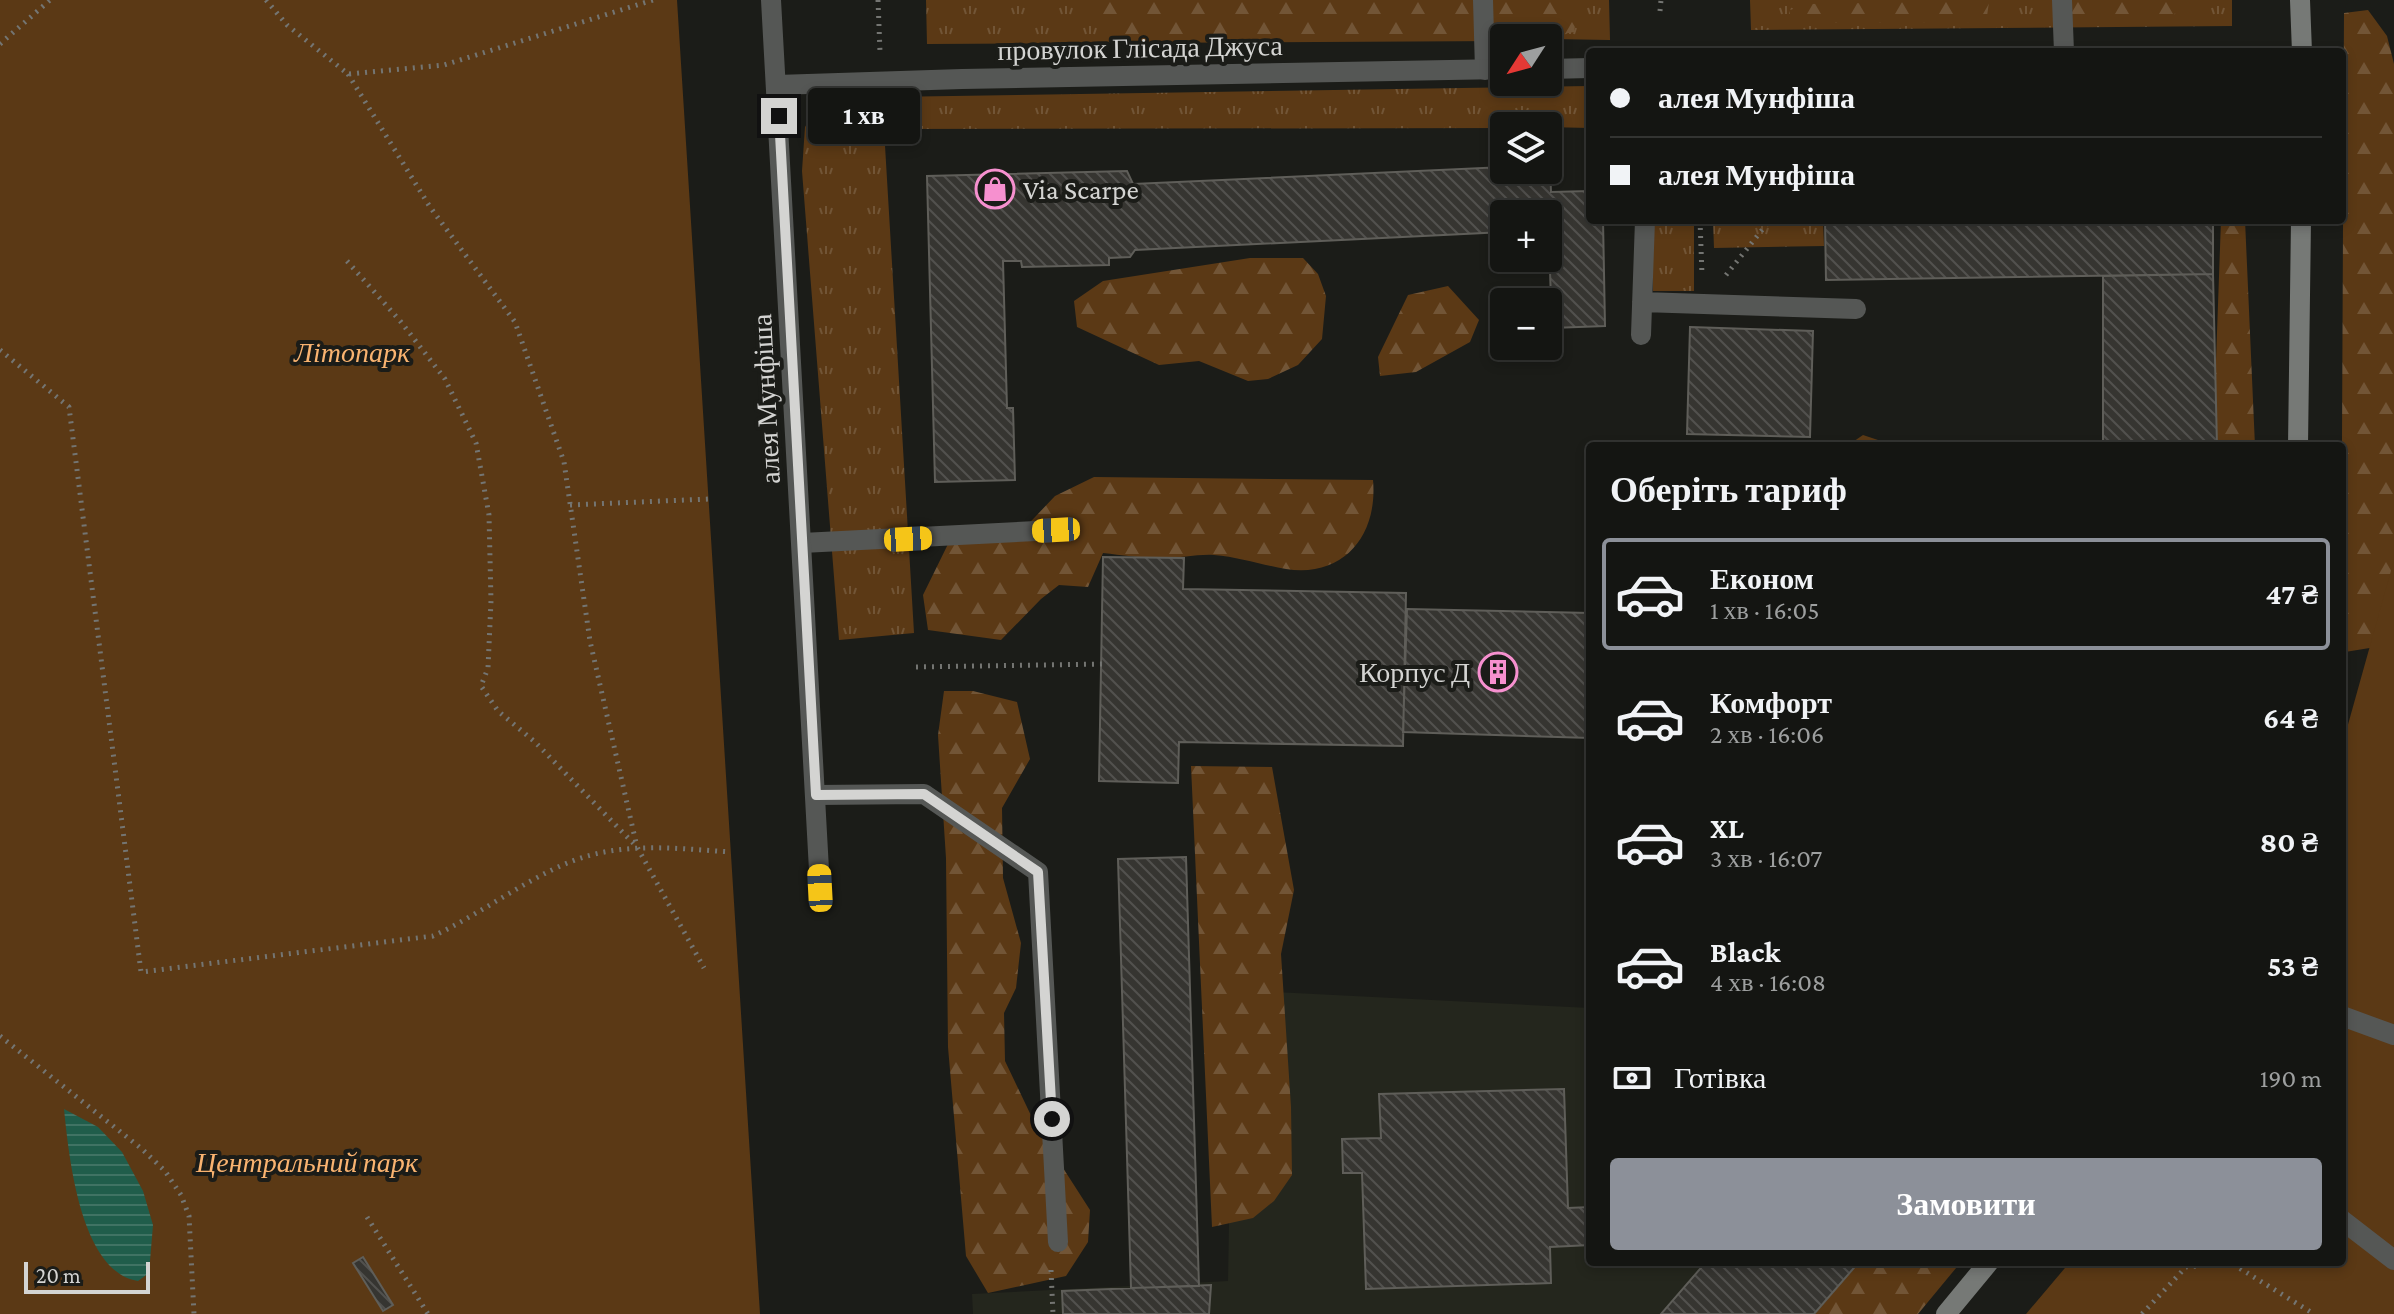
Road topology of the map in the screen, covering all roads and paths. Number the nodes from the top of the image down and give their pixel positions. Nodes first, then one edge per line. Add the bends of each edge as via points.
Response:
1 (50, 0) edge
2 (266, 0) edge
3 (653, 0) edge
4 (771, 0) edge
5 (1483, 0) edge
6 (1661, 0) edge
7 (2062, 0) edge
8 (2300, 0) edge
9 (1660, 11) dead end
10 (0, 44) edge
11 (1490, 45) edge
12 (2064, 48) edge
13 (2302, 48) edge
14 (1586, 68) edge
15 (1562, 69) edge
16 (1490, 70) edge
17 (348, 74) junction
18 (777, 85) junction
19 (1645, 224) edge
20 (1700, 224) edge
21 (1767, 224) edge
22 (2301, 224) edge
23 (347, 261) dead end
24 (1642, 302) junction
25 (1702, 304) junction
26 (1856, 309) dead end
27 (1641, 335) dead end
28 (0, 350) edge
29 (2298, 442) edge
30 (709, 499) dead end
31 (570, 505) junction
32 (1056, 530) dead end
33 (802, 543) junction
34 (1102, 664) dead end
35 (916, 667) dead end
36 (816, 795) junction
37 (637, 847) junction
38 (731, 852) dead end
39 (820, 888) dead end
40 (704, 968) dead end
41 (2346, 1017) edge
42 (2394, 1035) edge
43 (0, 1036) edge
44 (367, 1217) dead end
45 (2346, 1223) edge
46 (1058, 1242) joint
47 (2394, 1260) edge
48 (1986, 1266) edge
49 (2194, 1266) edge
50 (2236, 1266) edge
51 (194, 1314) edge
52 (428, 1314) edge
53 (1053, 1314) edge
54 (1946, 1314) edge
55 (2142, 1314) edge
56 (2314, 1314) edge

1 - 10 path
2 - 17 path via 287,25
3 - 17 path via 444,65
4 - 18 street, алея Мунфіша
5 - 11 street
6 - 9 path
7 - 12 street
8 - 13 street
14 - 15 street
16 - 18 street, провулок Глісада Джуса
17 - 31 path via 430,207 515,322 564,462
18 - 33 street, алея Мунфіша
19 - 24 street
20 - 25 path
21 - 25 path
22 - 29 street
23 - 37 path via 445,379 476,443 489,515 491,601 488,668 481,686 498,711
24 - 25 street
24 - 27 street
25 - 26 street
28 - 37 path via 69,407 141,972 433,936 554,869 589,855
30 - 31 path
31 - 37 path via 590,641
32 - 33 street
33 - 36 street, алея Мунфіша
34 - 35 path
36 - 39 street, алея Мунфіша
36 - 46 street via 924,794 1038,872
37 - 38 path
37 - 40 path
41 - 42 street
43 - 51 path via 165,1171 189,1216
44 - 52 path
45 - 47 street
46 - 53 path via 1050,1276
48 - 54 street
49 - 55 path via 2186,1267
50 - 56 path

